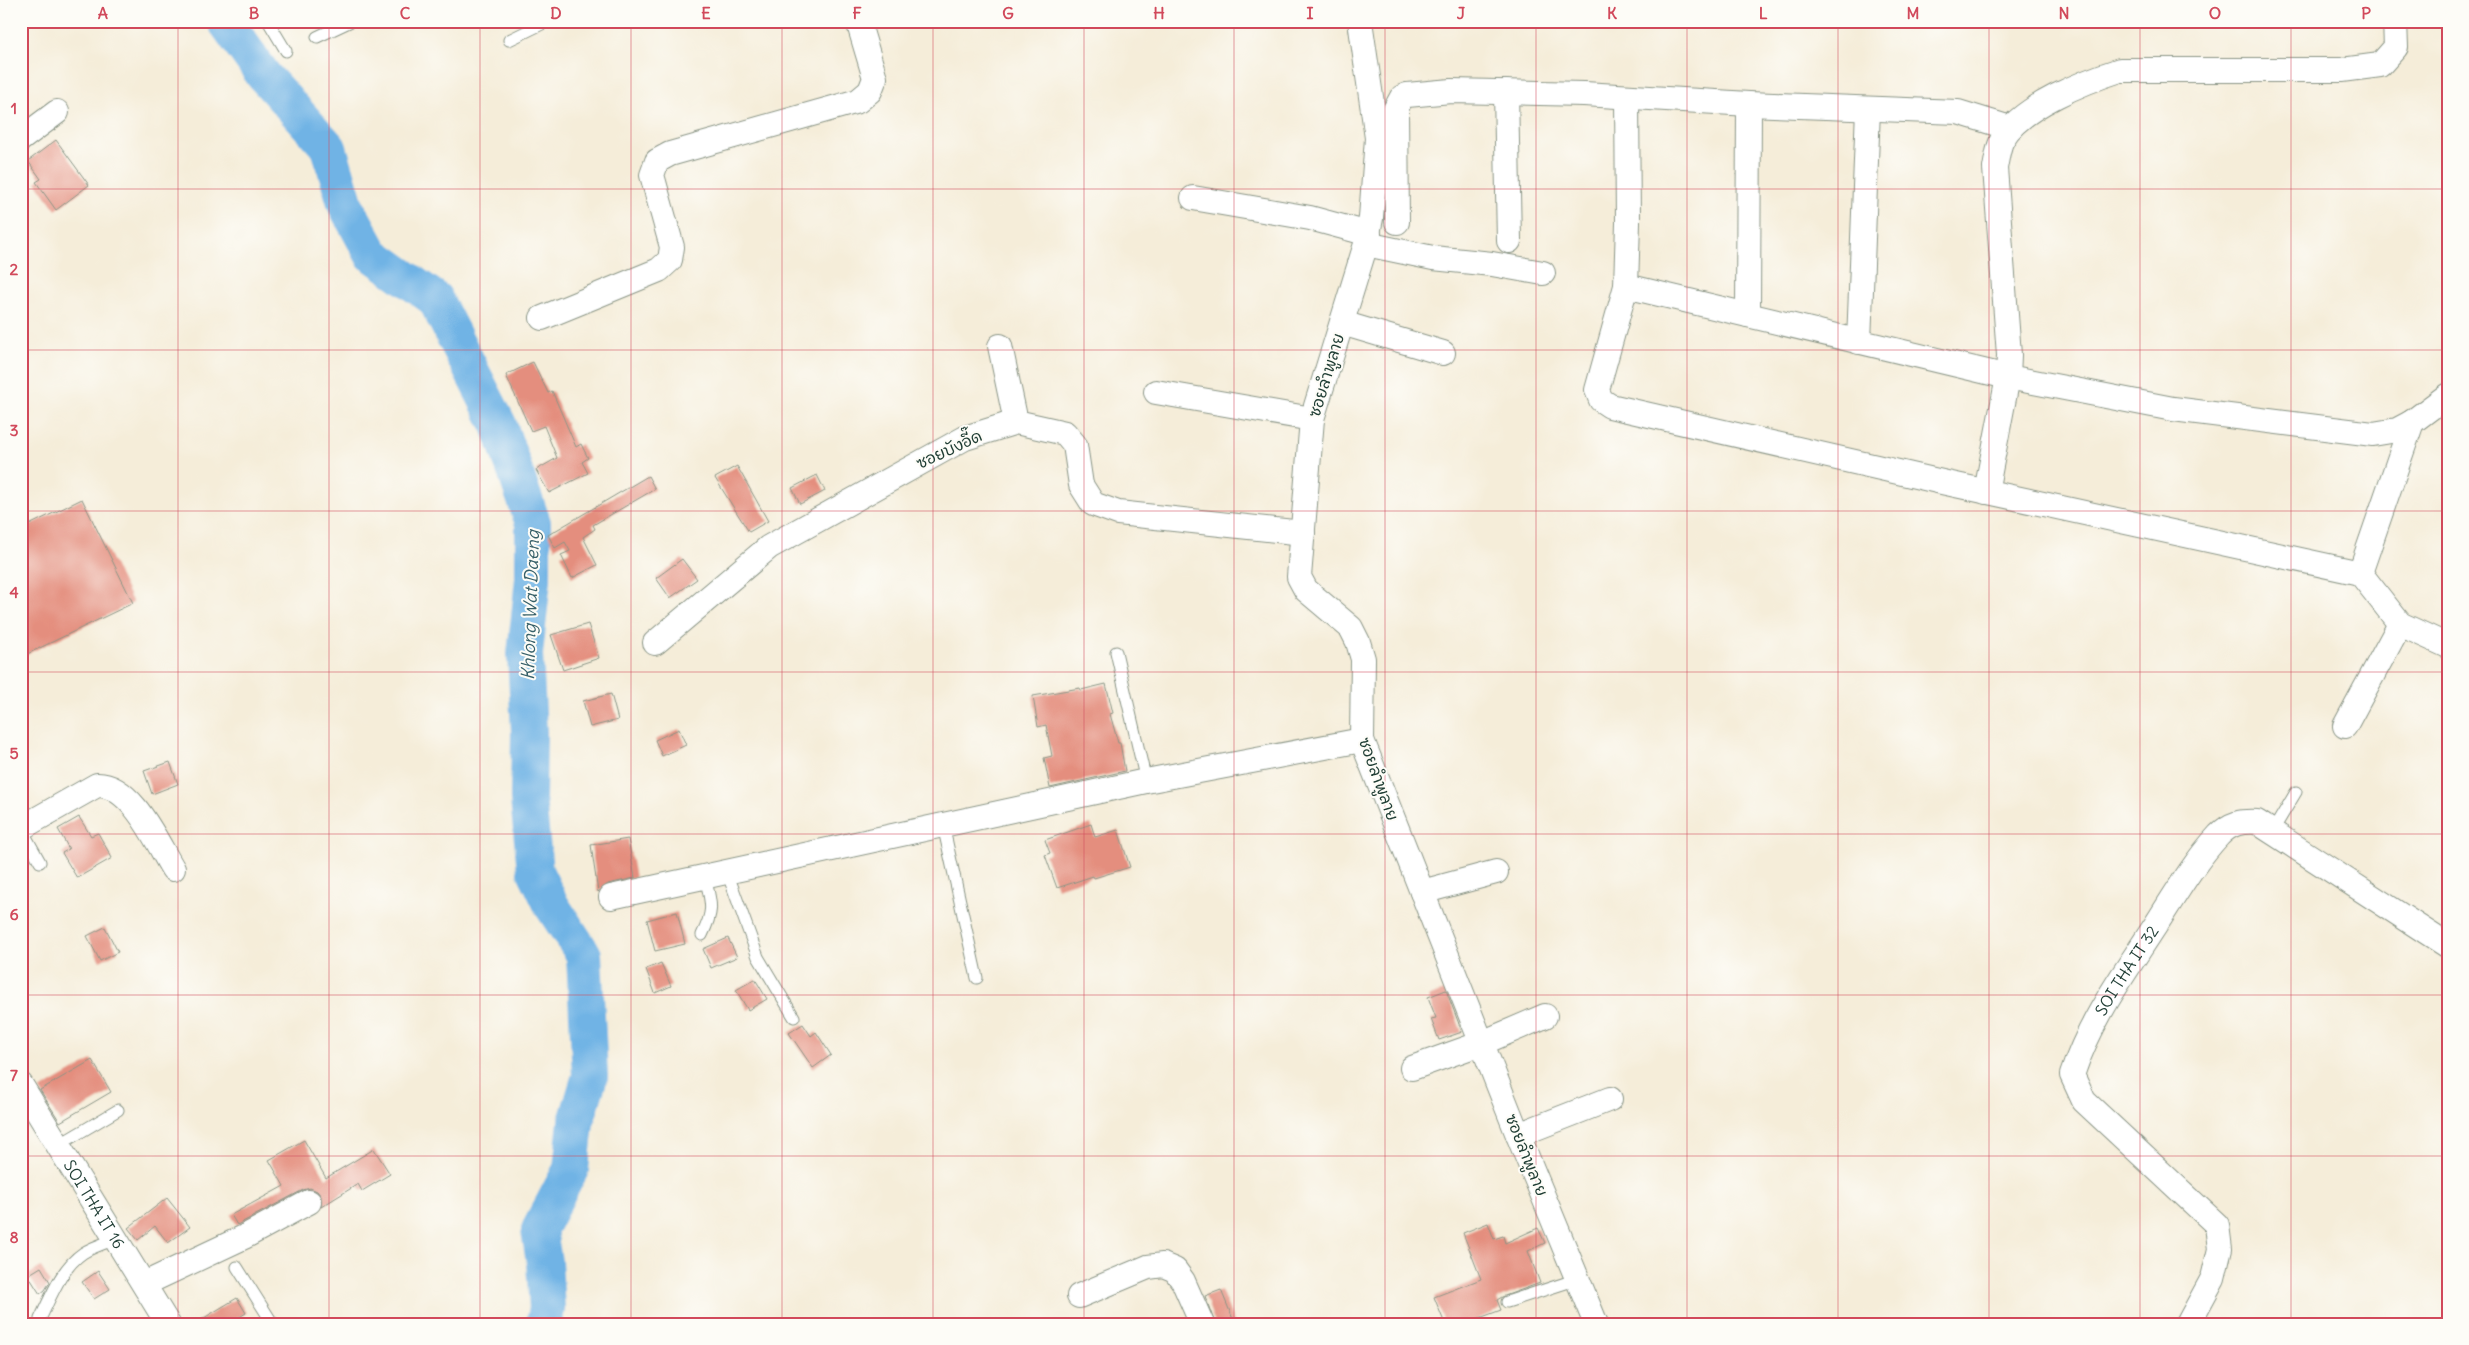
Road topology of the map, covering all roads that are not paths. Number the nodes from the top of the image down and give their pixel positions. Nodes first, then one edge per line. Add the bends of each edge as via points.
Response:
1 (268, 21) edge
2 (350, 21) edge
3 (548, 21) edge
4 (1360, 21) edge
5 (2395, 21) edge
6 (862, 22) edge
7 (317, 37) dead end
8 (509, 40) dead end
9 (286, 51) dead end
10 (1506, 92) junction
11 (1626, 97) junction
12 (1749, 104) junction
13 (1868, 109) junction
14 (57, 112) dead end
15 (2010, 128) junction
16 (21, 139) edge
17 (1193, 198) dead end
18 (1397, 222) dead end
19 (1367, 239) junction
20 (1509, 241) dead end
21 (1543, 273) dead end
22 (1626, 286) junction
23 (1748, 316) junction
24 (542, 318) dead end
25 (1342, 323) junction
26 (1859, 342) junction
27 (1000, 346) dead end
28 (1443, 353) dead end
29 (2008, 377) junction
30 (1156, 392) dead end
31 (2448, 395) edge
32 (1312, 419) junction
33 (1016, 422) junction
34 (2412, 422) junction
35 (1986, 492) junction
36 (1303, 533) junction
37 (2360, 573) junction
38 (2400, 624) junction
39 (655, 643) dead end
40 (2448, 646) edge
41 (1116, 652) dead end
42 (2345, 726) dead end
43 (1362, 740) junction
44 (1146, 781) junction
45 (2296, 792) dead end
46 (943, 825) junction
47 (21, 828) edge
48 (2272, 832) junction
49 (40, 862) dead end
50 (173, 869) dead end
51 (727, 872) junction
52 (1496, 872) dead end
53 (704, 877) junction
54 (1422, 892) junction
55 (611, 897) dead end
56 (702, 935) dead end
57 (2448, 946) edge
58 (977, 978) dead end
59 (1545, 1016) dead end
60 (794, 1017) dead end
61 (1482, 1043) junction
62 (1412, 1068) dead end
63 (21, 1085) edge
64 (1610, 1099) dead end
65 (118, 1110) dead end
66 (1518, 1136) junction
67 (57, 1146) junction
68 (309, 1202) dead end
69 (116, 1239) junction
70 (236, 1267) dead end
71 (1578, 1279) junction
72 (144, 1284) junction
73 (1079, 1296) dead end
74 (1507, 1302) dead end
75 (40, 1319) dead end
76 (1591, 1323) edge
77 (2190, 1323) edge
78 (168, 1324) edge
79 (273, 1324) edge
80 (1202, 1324) edge

1 - 9 lane
2 - 7 lane
3 - 8 lane
4 - 19 street, ซอยลำพูลาย via 1377,138
5 - 15 street via 2396,46 2380,65 2342,70 2120,70 2095,78 2048,102
6 - 24 street via 875,78 870,91 858,101 670,154 657,162 652,176 672,247 670,260 659,270
10 - 11 street
10 - 18 street via 1451,91 1402,97 1396,108
10 - 20 street
11 - 12 street
11 - 22 street
12 - 13 street
12 - 23 street
13 - 15 street via 1958,112
13 - 26 street
14 - 16 street
15 - 29 street via 2001,140 1995,168
17 - 19 street via 1310,218
19 - 21 street via 1433,258
19 - 25 street, ซอยลำพูลาย
22 - 23 street
22 - 35 street via 1597,390 1601,400 1610,406
23 - 26 street
25 - 28 street
25 - 32 street, ซอยลำพูลาย
26 - 29 street
27 - 33 street
29 - 34 street via 2173,409 2373,434 2397,430
29 - 35 street
30 - 32 street
31 - 34 street
32 - 36 street, ซอยลำพูลาย
33 - 36 street via 1065,433 1075,445 1081,485 1093,504 1118,513
33 - 39 street, ซอยบังอี๊ด via 965,438 769,547
34 - 37 street
35 - 37 street
36 - 43 street, ซอยลำพูลาย via 1299,578 1306,590 1351,628 1363,659
37 - 38 street
38 - 40 street
38 - 42 street
41 - 44 lane
43 - 44 street
43 - 54 street, ซอยลำพูลาย
44 - 46 street
45 - 48 lane
46 - 51 street
46 - 58 lane
47 - 49 lane
47 - 50 street via 97,785 107,785 132,803
48 - 57 street, SOI THA IT 32
48 - 77 street, SOI THA IT 32 via 2257,822 2241,820 2220,834 2186,879 2099,1011 2081,1046 2072,1075 2084,1101 2216,1225 2220,1249 2213,1278
51 - 53 street
51 - 60 lane via 758,957
52 - 54 street
53 - 55 street
53 - 56 lane via 711,918
54 - 61 street, ซอยลำพูลาย
59 - 61 street
61 - 62 street
61 - 66 street, ซอยลำพูลาย
63 - 67 street, SOI THA IT 16
64 - 66 street
65 - 67 lane
66 - 71 street, ซอยลำพูลาย
67 - 69 street, SOI THA IT 16
68 - 72 street
69 - 72 street, SOI THA IT 16
69 - 75 lane via 84,1252 74,1260
70 - 79 lane
71 - 74 lane
71 - 76 street, ซอยลำพูลาย
72 - 78 street, SOI THA IT 16
73 - 80 street via 1148,1267 1163,1265 1175,1270 1183,1281

